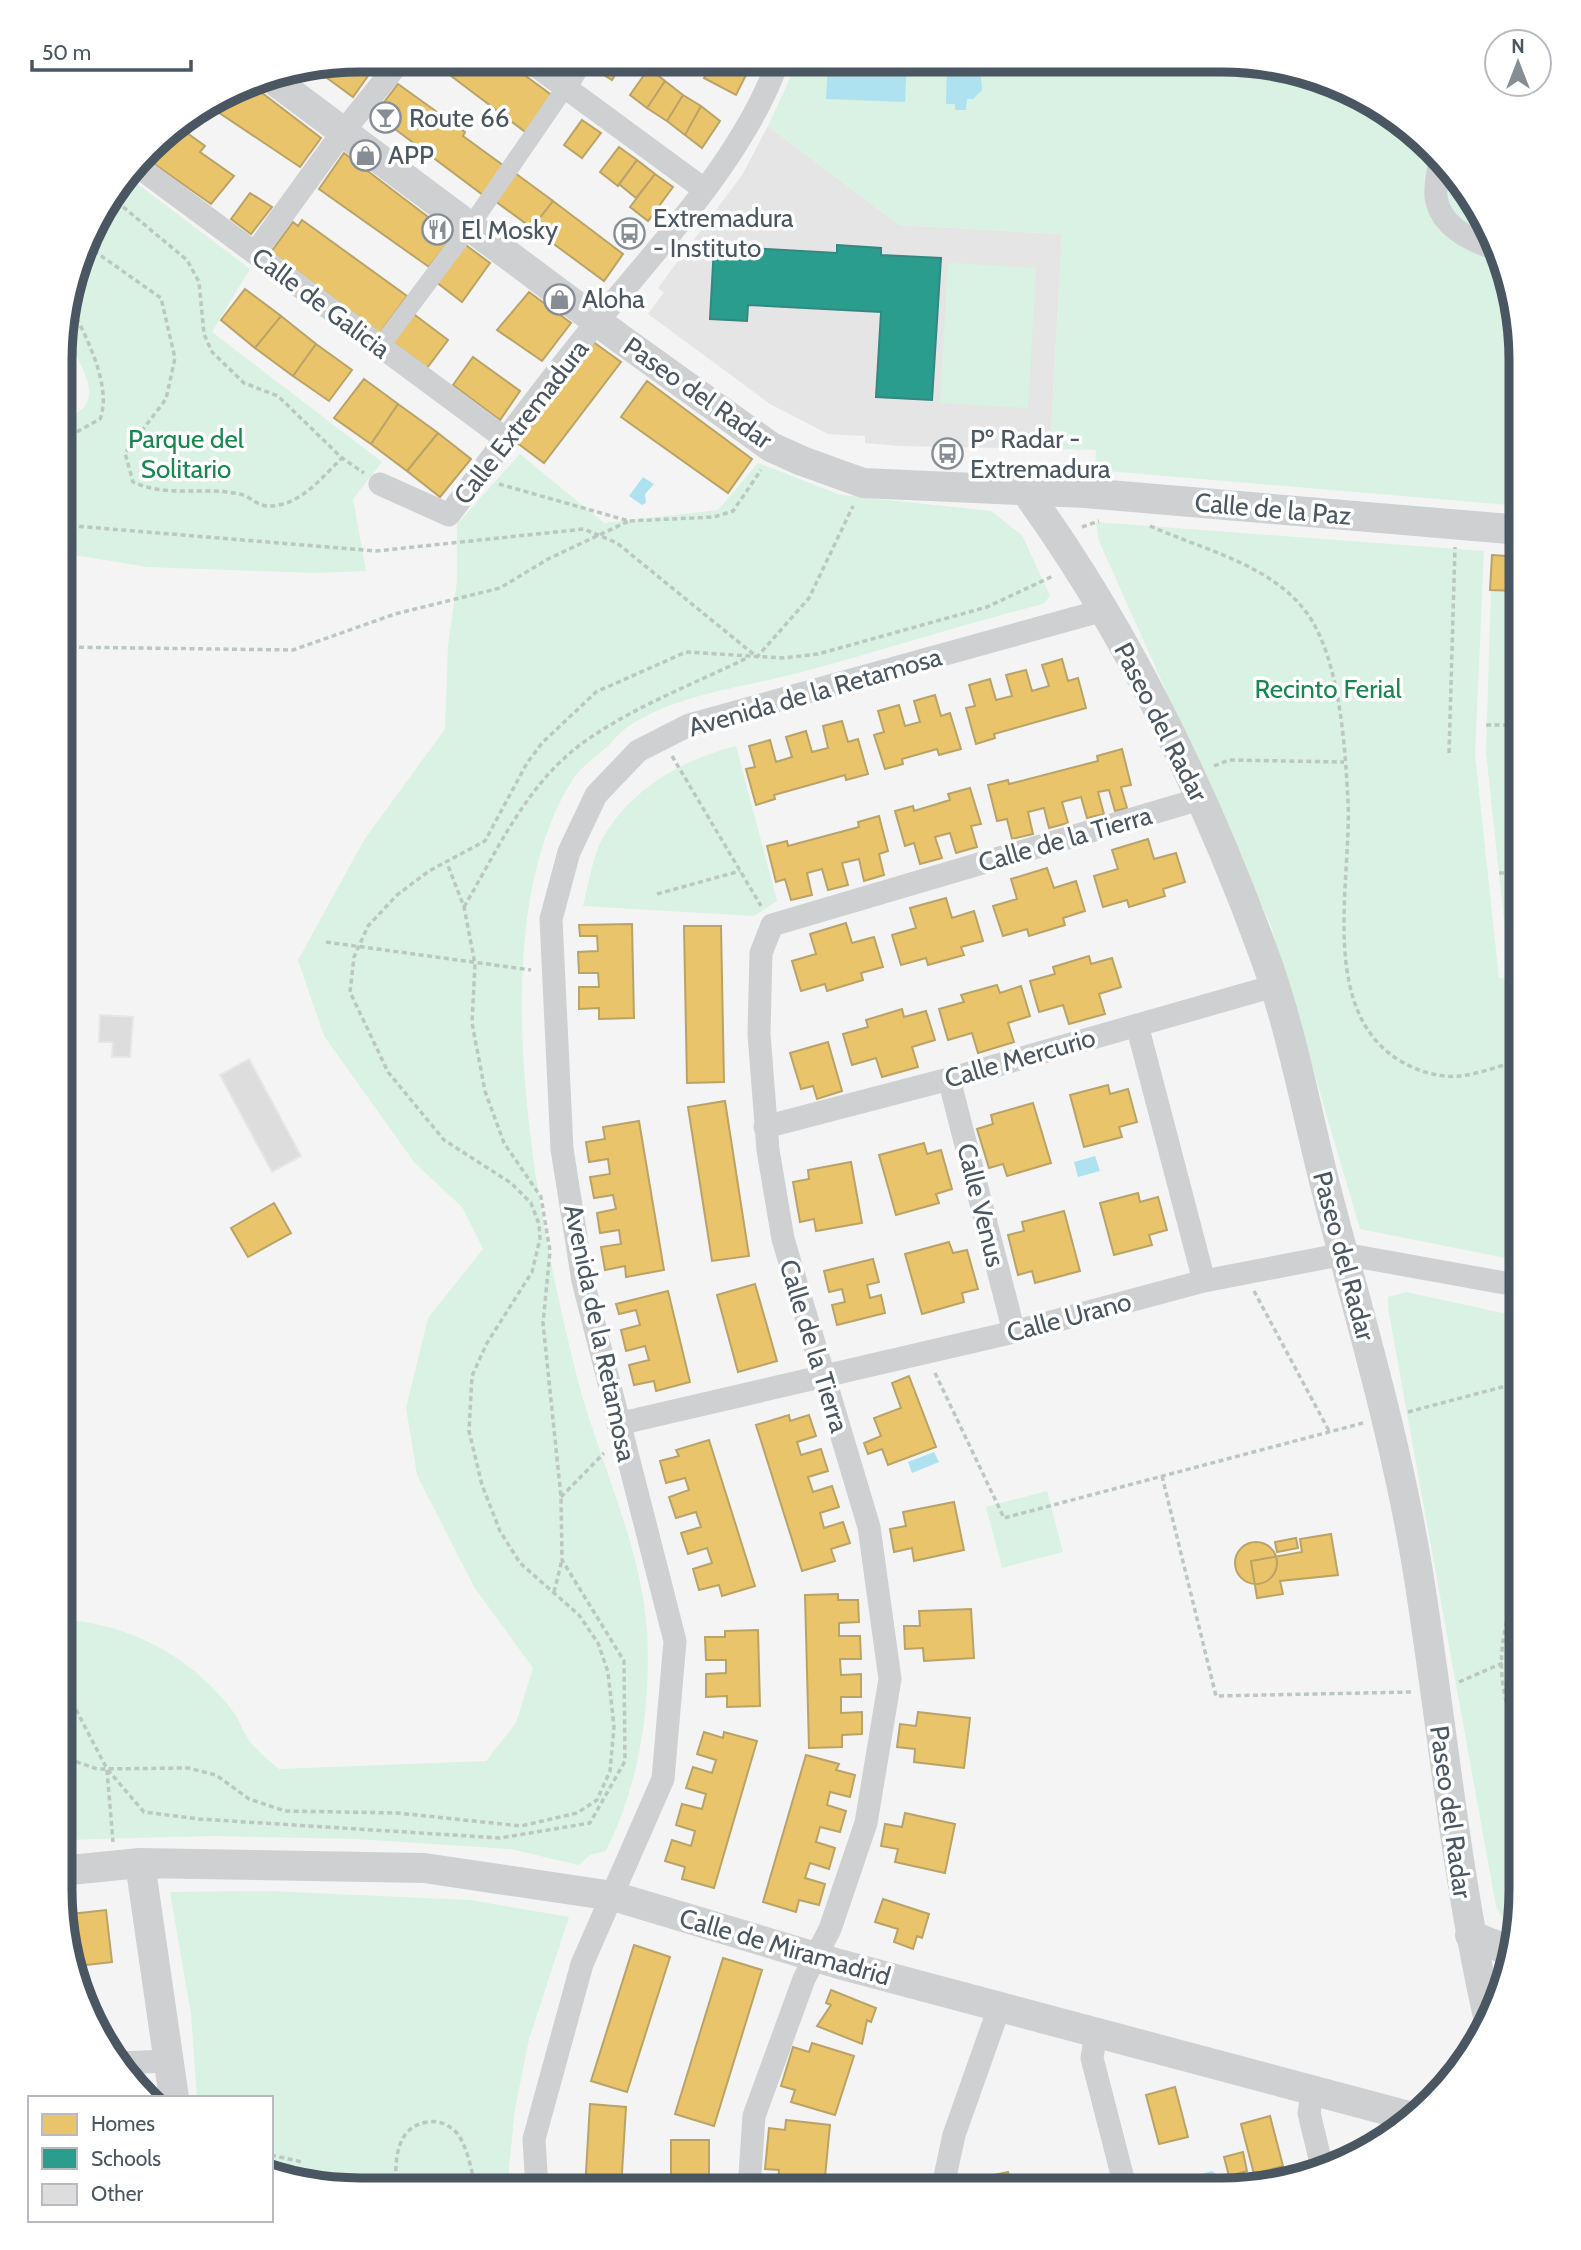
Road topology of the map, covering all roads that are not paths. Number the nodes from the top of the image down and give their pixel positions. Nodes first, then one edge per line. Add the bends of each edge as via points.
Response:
1 (391, 72) edge
2 (544, 72) edge
3 (575, 72) edge
4 (774, 72) edge
5 (278, 84) edge
6 (565, 88) junction
7 (342, 133) junction
8 (143, 170) edge
9 (1438, 170) edge
10 (705, 190) junction
11 (471, 225) junction
12 (1486, 246) edge
13 (255, 253) junction
14 (598, 320) junction
15 (380, 347) junction
16 (507, 440) junction
17 (380, 484) road end
18 (1024, 489) junction
19 (1085, 493) junction
20 (1509, 529) edge
21 (1072, 536) junction
22 (1104, 610) junction
23 (1195, 787) junction
24 (1274, 986) junction
25 (1137, 1025) junction
26 (949, 1079) junction
27 (765, 1127) junction
28 (1343, 1254) junction
29 (1204, 1281) junction
30 (1509, 1284) edge
31 (1014, 1332) junction
32 (822, 1375) junction
33 (620, 1430) junction
34 (128, 1864) junction
35 (72, 1870) edge
36 (613, 1896) junction
37 (1470, 1935) junction
38 (1504, 1947) edge
39 (817, 1956) junction
40 (1485, 2005) edge
41 (999, 2008) junction
42 (1096, 2033) junction
43 (170, 2061) junction
44 (129, 2063) edge
45 (1313, 2089) junction
46 (174, 2096) edge
47 (1403, 2114) edge
48 (1320, 2160) edge
49 (536, 2178) edge
50 (750, 2178) edge
51 (945, 2178) edge
52 (1123, 2178) edge

1 - 7 street
2 - 6 street
3 - 6 street
4 - 10 street, Calle Extremadura via 767,92
5 - 7 street, Paseo del Radar
6 - 10 street
6 - 11 street
7 - 11 street, Paseo del Radar
7 - 13 street
8 - 13 street, Calle de Galicia
9 - 12 street via 1436,198 1448,223
10 - 14 street, Calle Extremadura
11 - 14 street, Paseo del Radar
11 - 15 street
13 - 15 street, Calle de Galicia
14 - 16 street, Calle Extremadura
14 - 18 street, Paseo del Radar via 771,447 863,483
15 - 16 street, Calle de Galicia
16 - 17 street, Calle Extremadura via 449,515
18 - 19 street, Calle de la Paz
18 - 21 street, Paseo del Radar
19 - 20 street, Calle de la Paz
19 - 21 street
21 - 22 street, Paseo del Radar via 1076,565
22 - 23 street, Paseo del Radar
22 - 33 street, Avenida de la Retamosa via 689,725 638,751 596,796 569,852 551,919 553,972 562,1149 583,1280
23 - 24 street, Paseo del Radar
23 - 27 street, Calle de la Tierra via 772,925 761,953 759,1034
24 - 25 street, Calle Mercurio
24 - 28 street, Paseo del Radar
25 - 26 street, Calle Mercurio
25 - 29 street
26 - 27 street, Calle Mercurio
26 - 31 street, Calle Venus
27 - 32 street, Calle de la Tierra via 783,1239
28 - 29 street, Calle Urano
28 - 30 street, Calle Urano
28 - 37 street, Paseo del Radar via 1387,1417 1418,1569
29 - 31 street, Calle Urano
31 - 32 street, Calle Urano
32 - 33 street, Calle Urano
32 - 39 street, Calle de la Tierra via 869,1527 890,1679 866,1822
33 - 36 street, Avenida de la Retamosa via 675,1641 663,1779
34 - 35 street, Calle de Miramadrid
34 - 36 street, Calle de Miramadrid via 424,1868
34 - 43 street
36 - 39 street, Calle de Miramadrid
36 - 49 street, Avenida de la Retamosa via 582,1964 534,2139
37 - 38 street
37 - 40 street, Paseo del Radar
39 - 41 street, Calle de Miramadrid
39 - 50 street, Calle de la Tierra via 804,1979 754,2116
41 - 42 street, Calle de Miramadrid
41 - 51 street via 954,2135
42 - 45 street, Calle de Miramadrid
42 - 52 street via 1091,2058
43 - 44 street
43 - 46 street
45 - 47 street, Calle de Miramadrid
45 - 48 street via 1309,2113

